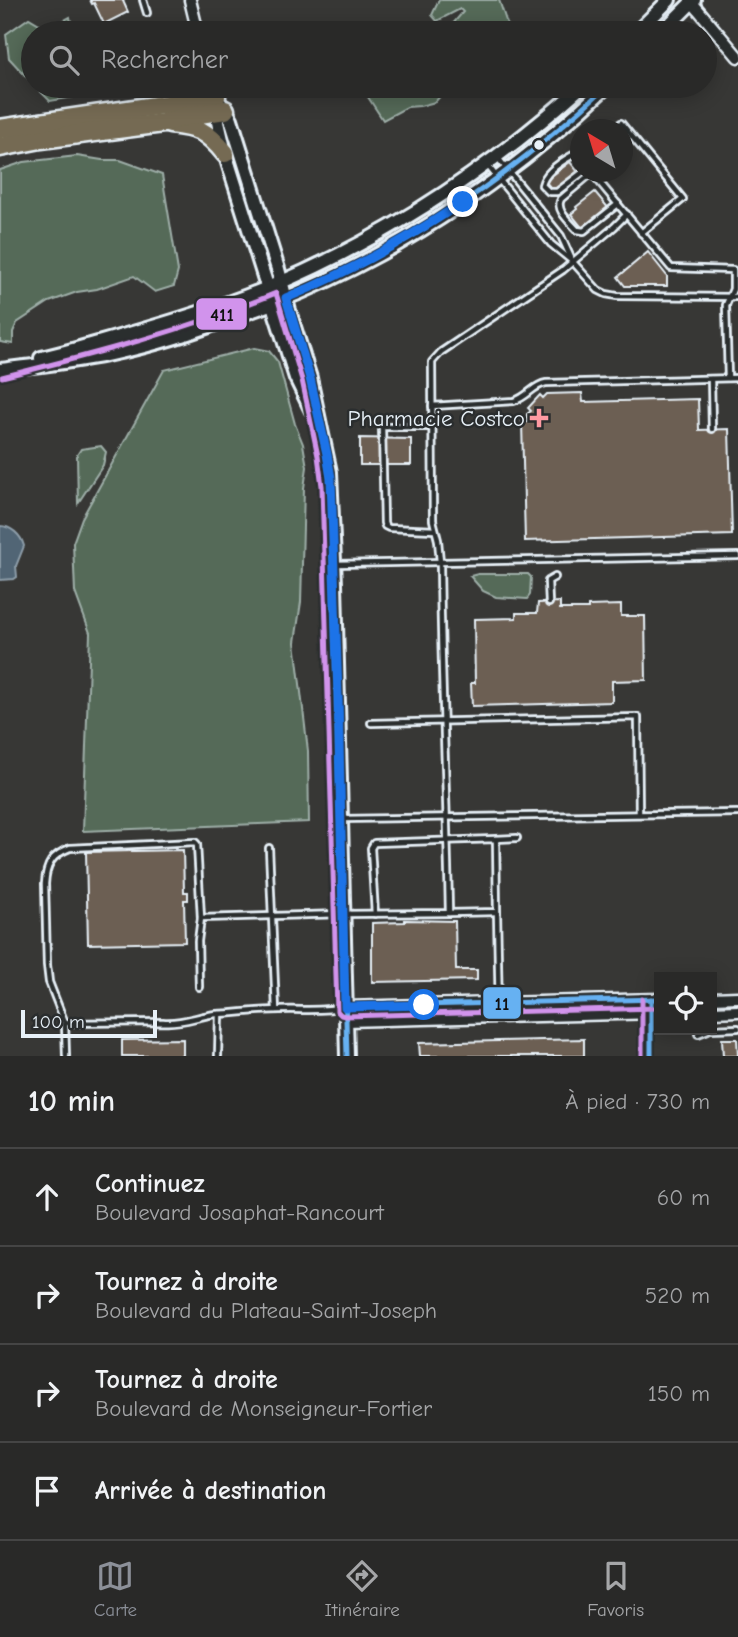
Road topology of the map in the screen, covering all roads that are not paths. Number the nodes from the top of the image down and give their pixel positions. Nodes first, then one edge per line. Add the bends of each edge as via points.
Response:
1 (144, 0) edge
2 (190, 0) edge
3 (669, 0) edge
4 (692, 1) edge
5 (146, 13) dead end
6 (195, 21) edge
7 (648, 21) edge
8 (673, 21) edge
9 (708, 21) edge
10 (717, 31) edge
11 (738, 57) edge
12 (177, 98) edge
13 (568, 98) edge
14 (594, 98) edge
15 (218, 101) edge
16 (179, 104) junction
17 (163, 122) junction
18 (0, 129) edge
19 (633, 138) edge
20 (0, 147) edge
21 (225, 153) junction
22 (570, 156) edge
23 (491, 160) junction
24 (502, 174) junction
25 (570, 182) edge
26 (580, 182) edge
27 (600, 182) edge
28 (618, 204) junction
29 (626, 214) junction
30 (641, 233) junction
31 (573, 262) junction
32 (282, 281) junction
33 (267, 288) junction
34 (730, 297) junction
35 (738, 297) edge
36 (286, 298) junction
37 (272, 303) junction
38 (0, 369) edge
39 (728, 378) junction
40 (738, 378) edge
41 (711, 379) junction
42 (432, 405) junction
43 (432, 427) junction
44 (712, 429) dead end
45 (322, 433) junction
46 (435, 530) junction
47 (738, 556) edge
48 (440, 562) junction
49 (334, 564) junction
50 (555, 577) dead end
51 (549, 603) dead end
52 (442, 722) junction
53 (371, 723) dead end
54 (738, 813) edge
55 (639, 814) junction
56 (447, 816) junction
57 (341, 819) junction
58 (517, 838) dead end
59 (496, 839) junction
60 (447, 841) junction
61 (270, 848) dead end
62 (497, 912) junction
63 (449, 913) junction
64 (343, 914) junction
65 (375, 914) junction
66 (272, 916) junction
67 (201, 918) junction
68 (199, 987) dead end
69 (738, 997) edge
70 (717, 998) edge
71 (654, 999) edge
72 (499, 1003) junction
73 (345, 1007) junction
74 (276, 1010) junction
75 (331, 1010) junction
76 (738, 1011) edge
77 (717, 1012) edge
78 (654, 1013) edge
79 (219, 1014) junction
80 (499, 1017) junction
81 (346, 1021) junction
82 (65, 1023) junction
83 (654, 1024) edge
84 (738, 1028) edge
85 (717, 1030) edge
86 (66, 1056) edge
87 (218, 1056) edge
88 (346, 1056) edge
89 (651, 1056) edge

1 - 5 lane
2 - 6 street
3 - 7 main road
4 - 8 main road
4 - 9 street
10 - 11 street
12 - 16 lane
13 - 23 main road
14 - 24 main road
15 - 16 highway
15 - 17 highway
15 - 21 main road
15 - 32 main road via 231,119
16 - 18 highway
17 - 20 highway
17 - 21 highway via 203,131
19 - 30 lane via 683,199
21 - 33 main road
22 - 25 lane via 545,176 542,185 557,192
23 - 24 lane
23 - 24 lane
23 - 32 main road via 388,227
24 - 31 lane via 551,244
24 - 31 lane via 561,236
24 - 36 main road via 397,243
26 - 28 lane via 558,203 580,232
27 - 28 lane
28 - 29 lane
29 - 30 lane
29 - 31 lane
30 - 34 lane via 671,268 733,270
31 - 34 lane via 606,294
31 - 42 lane via 436,356 431,366
32 - 33 main road
32 - 36 main road
33 - 37 main road
33 - 38 main road via 169,323
34 - 35 lane
34 - 39 lane via 726,305
36 - 37 main road
36 - 45 main road
37 - 38 main road via 134,349
37 - 45 main road via 296,379
39 - 40 lane
39 - 41 lane
41 - 42 lane via 546,383 514,401
41 - 44 lane
42 - 43 lane
43 - 46 lane
43 - 46 lane via 382,427 384,523 389,528
45 - 49 main road via 331,478
46 - 48 lane
47 - 48 lane
48 - 49 lane
48 - 52 lane
49 - 57 main road
50 - 51 lane via 548,581
52 - 53 lane
52 - 55 lane via 638,717
52 - 56 lane
54 - 55 lane
55 - 56 lane
56 - 57 lane
56 - 60 lane
57 - 64 main road
58 - 59 lane
59 - 60 lane
59 - 62 lane
60 - 63 lane
60 - 65 lane via 374,843
61 - 66 lane
62 - 63 lane
62 - 72 lane
63 - 65 lane
64 - 65 lane
64 - 66 lane
64 - 73 main road
66 - 67 lane
66 - 74 lane
67 - 68 lane
67 - 82 lane via 195,842 59,852 46,873 47,965
69 - 70 street
71 - 72 street
72 - 73 street
72 - 80 lane
73 - 75 lane
73 - 81 main road
74 - 75 lane
74 - 79 lane
75 - 81 lane
76 - 77 street
78 - 80 street
79 - 82 lane via 172,1023
79 - 87 lane
80 - 81 street
81 - 88 main road
82 - 86 lane
83 - 89 lane
84 - 85 lane

